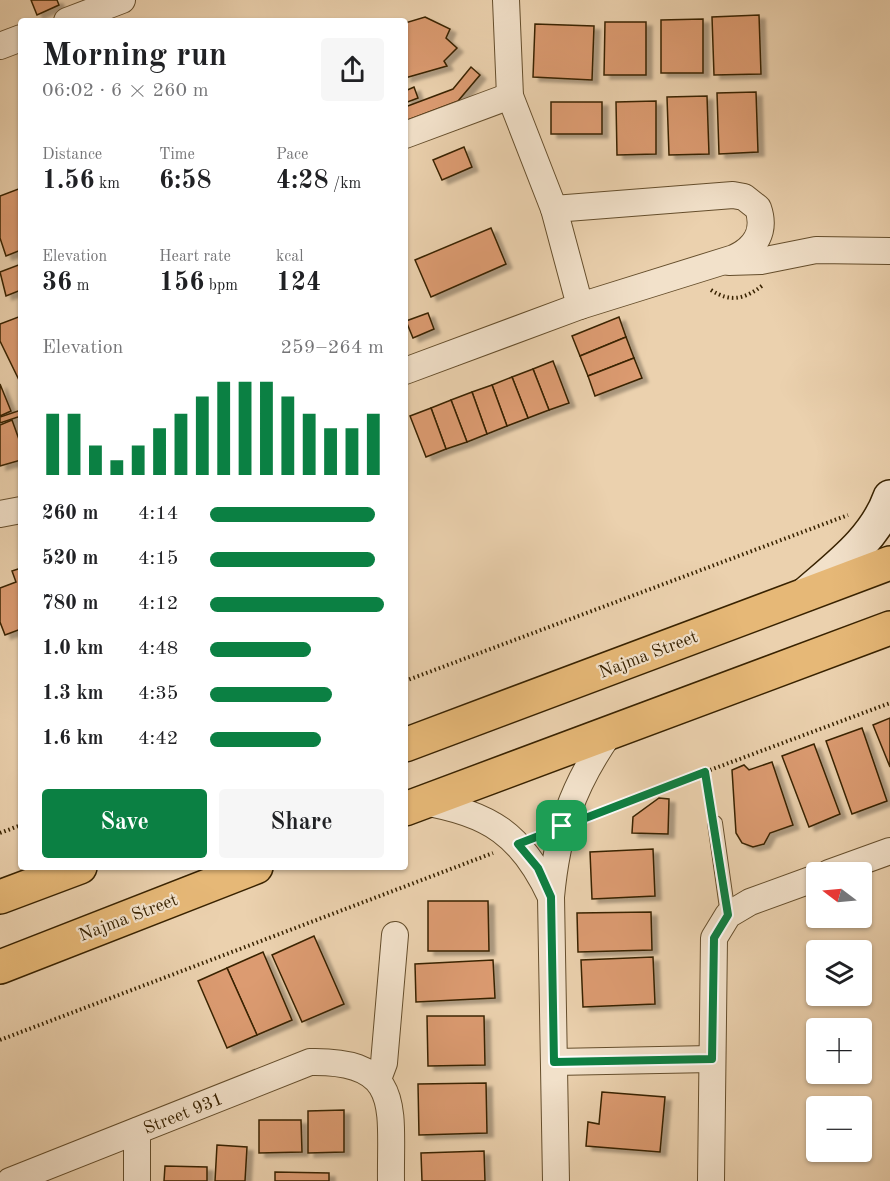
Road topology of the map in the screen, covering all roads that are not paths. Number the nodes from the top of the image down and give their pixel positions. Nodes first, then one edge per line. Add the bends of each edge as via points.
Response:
1 (122, 0) edge
2 (507, 0) edge
3 (75, 18) edge
4 (18, 39) edge
5 (0, 46) edge
6 (510, 96) junction
7 (408, 134) edge
8 (554, 209) junction
9 (890, 251) edge
10 (724, 262) junction
11 (580, 306) junction
12 (408, 370) edge
13 (890, 497) edge
14 (18, 511) edge
15 (0, 514) edge
16 (890, 563) edge
17 (804, 596) junction
18 (890, 628) edge
19 (609, 734) junction
20 (408, 744) edge
21 (414, 805) edge
22 (715, 823) road end
23 (890, 851) edge
24 (860, 862) edge
25 (72, 870) edge
26 (248, 870) edge
27 (806, 882) edge
28 (36, 883) junction
29 (0, 897) edge
30 (551, 897) junction
31 (0, 904) edge
32 (728, 915) junction
33 (395, 935) dead end
34 (0, 967) edge
35 (712, 1059) junction
36 (554, 1062) junction
37 (369, 1073) junction
38 (137, 1131) junction
39 (10, 1181) edge
40 (137, 1181) edge
41 (391, 1181) edge
42 (556, 1181) edge
43 (711, 1181) edge

1 - 3 street
2 - 6 street
4 - 5 street
6 - 7 street
6 - 8 street
8 - 10 street via 744,197 758,208 761,231 746,252
8 - 11 street
9 - 10 street via 816,250 761,261
10 - 11 street
11 - 12 street
13 - 17 street via 869,536
14 - 15 street
16 - 17 main road, Najma Street
17 - 20 main road, Najma Street
18 - 19 main road
19 - 21 main road
19 - 30 street via 573,793 554,861
21 - 30 street via 458,807 490,822 518,844 538,868
22 - 32 lane
23 - 24 street
25 - 28 main road
26 - 34 main road, Najma Street
27 - 32 street via 750,902
28 - 29 main road
28 - 31 main road
30 - 36 street
32 - 35 street via 714,938
33 - 37 street via 384,1063
35 - 36 street
35 - 43 street
36 - 42 street
37 - 38 street, Street 931 via 335,1061 310,1062
37 - 41 street via 390,1102
38 - 39 street, Street 931
38 - 40 street

